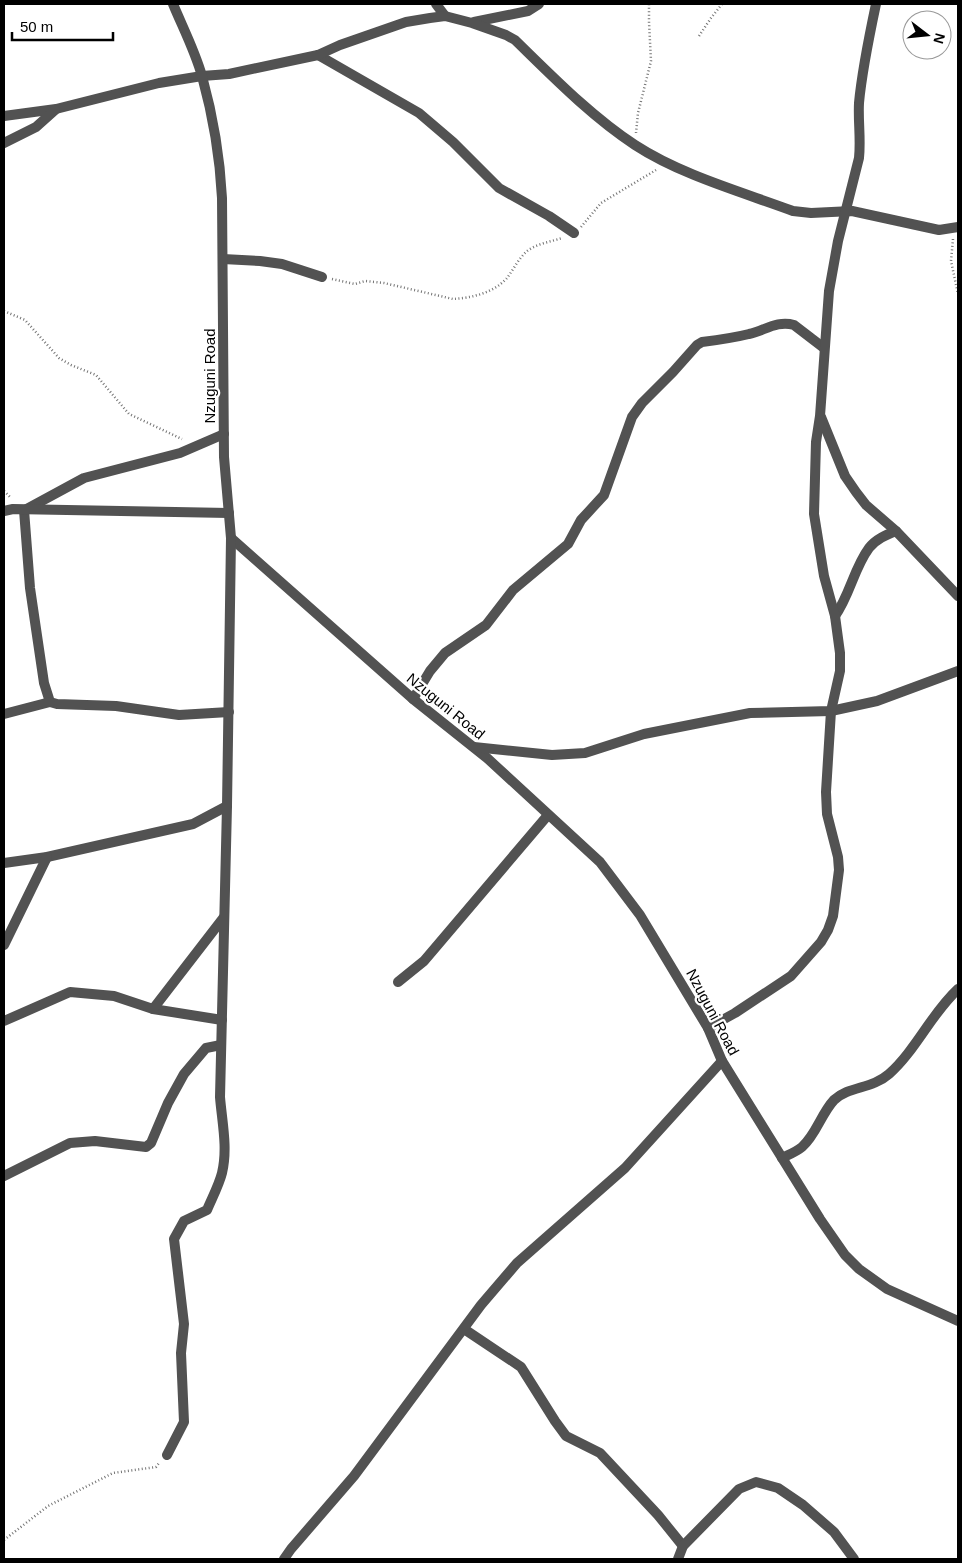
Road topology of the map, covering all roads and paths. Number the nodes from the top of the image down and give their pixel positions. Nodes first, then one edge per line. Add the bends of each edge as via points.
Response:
1 (173, 4) edge
2 (436, 4) edge
3 (539, 4) edge
4 (649, 4) edge
5 (722, 4) edge
6 (876, 4) edge
7 (445, 16) junction
8 (472, 22) junction
9 (699, 36) dead end
10 (318, 55) junction
11 (202, 76) junction
12 (56, 109) junction
13 (4, 116) edge
14 (4, 143) edge
15 (635, 145) junction
16 (668, 163) junction
17 (844, 212) junction
18 (956, 227) edge
19 (574, 233) junction
20 (223, 259) junction
21 (322, 277) joint
22 (958, 294) edge
23 (4, 311) edge
24 (824, 348) junction
25 (820, 416) junction
26 (224, 434) junction
27 (197, 446) junction
28 (24, 510) junction
29 (4, 511) edge
30 (229, 513) junction
31 (896, 531) junction
32 (231, 538) junction
33 (958, 596) edge
34 (835, 616) junction
35 (958, 671) edge
36 (413, 699) junction
37 (50, 702) junction
38 (831, 711) junction
39 (228, 712) junction
40 (4, 714) edge
41 (472, 747) junction
42 (227, 806) junction
43 (548, 815) junction
44 (47, 857) junction
45 (4, 863) edge
46 (224, 916) junction
47 (4, 946) edge
48 (398, 982) dead end
49 (958, 989) edge
50 (153, 1009) junction
51 (222, 1020) junction
52 (4, 1021) edge
53 (708, 1028) junction
54 (221, 1045) junction
55 (722, 1061) junction
56 (782, 1158) junction
57 (4, 1176) edge
58 (958, 1321) edge
59 (464, 1329) junction
60 (167, 1455) joint
61 (4, 1540) edge
62 (683, 1546) junction
63 (284, 1559) edge
64 (678, 1559) edge
65 (854, 1559) edge

1 - 11 street, Nzuguni Road
2 - 7 street
3 - 8 street via 528,11
4 - 15 path via 650,69 638,113
5 - 9 path
6 - 17 street via 859,105 859,158
7 - 8 street
7 - 10 street via 406,22
8 - 15 street via 515,40 575,98
10 - 11 street via 229,74
10 - 19 street via 419,113 499,188
11 - 12 street via 159,83
11 - 20 street, Nzuguni Road via 220,165
12 - 13 street
12 - 14 street via 36,127
15 - 16 street
16 - 17 street via 794,211
16 - 19 path via 608,198
17 - 18 street via 861,212 939,230
17 - 24 street via 829,291
18 - 22 path via 951,261
19 - 21 path via 526,252 496,289 464,298 453,299 384,283 365,281 354,284
20 - 21 street via 282,264
20 - 26 street, Nzuguni Road
23 - 27 path via 25,320 59,358 96,375 129,414
24 - 25 street
24 - 36 street via 789,323 697,345 632,417 604,495 581,520 568,544 513,590 486,625 445,653 430,670
25 - 31 street via 845,476 866,505
25 - 34 street via 814,514 824,576
26 - 27 street
26 - 30 street, Nzuguni Road
27 - 28 street via 147,463 84,478
28 - 29 street
28 - 30 street
28 - 37 street via 30,588 44,683
30 - 32 street, Nzuguni Road
31 - 33 street
31 - 34 street via 878,539 868,548 844,604
32 - 36 street, Nzuguni Road
32 - 39 street
34 - 38 street via 840,671
35 - 38 street via 877,702
36 - 41 street, Nzuguni Road
37 - 39 street via 116,706 179,715
37 - 40 street
38 - 41 street via 750,713 644,734 585,753 552,755
38 - 53 street via 827,814 839,870 828,930 791,976
39 - 42 street
41 - 43 street, Nzuguni Road
42 - 44 street via 193,824
42 - 46 street
43 - 48 street via 424,961
43 - 53 street, Nzuguni Road via 600,862 620,887
44 - 45 street
44 - 47 street
46 - 50 street
46 - 51 street
49 - 56 street via 900,1063 879,1082 836,1098 808,1141
50 - 51 street
50 - 52 street via 114,996 70,992
51 - 54 street
53 - 55 street, Nzuguni Road
54 - 57 street via 206,1048 184,1074 151,1142 146,1146 95,1141 70,1143
54 - 60 street via 220,1097 224,1144 221,1174 207,1210 184,1221 174,1239 184,1324 181,1353 184,1422
55 - 56 street, Nzuguni Road
55 - 59 street via 625,1168 517,1263
56 - 58 street, Nzuguni Road via 835,1241 859,1269 887,1289
59 - 62 street via 521,1366 566,1436 600,1454
59 - 63 street via 354,1476
60 - 61 path via 156,1467 113,1473 48,1506
62 - 64 street
62 - 65 street via 739,1489 756,1482 778,1488 803,1505 834,1532

